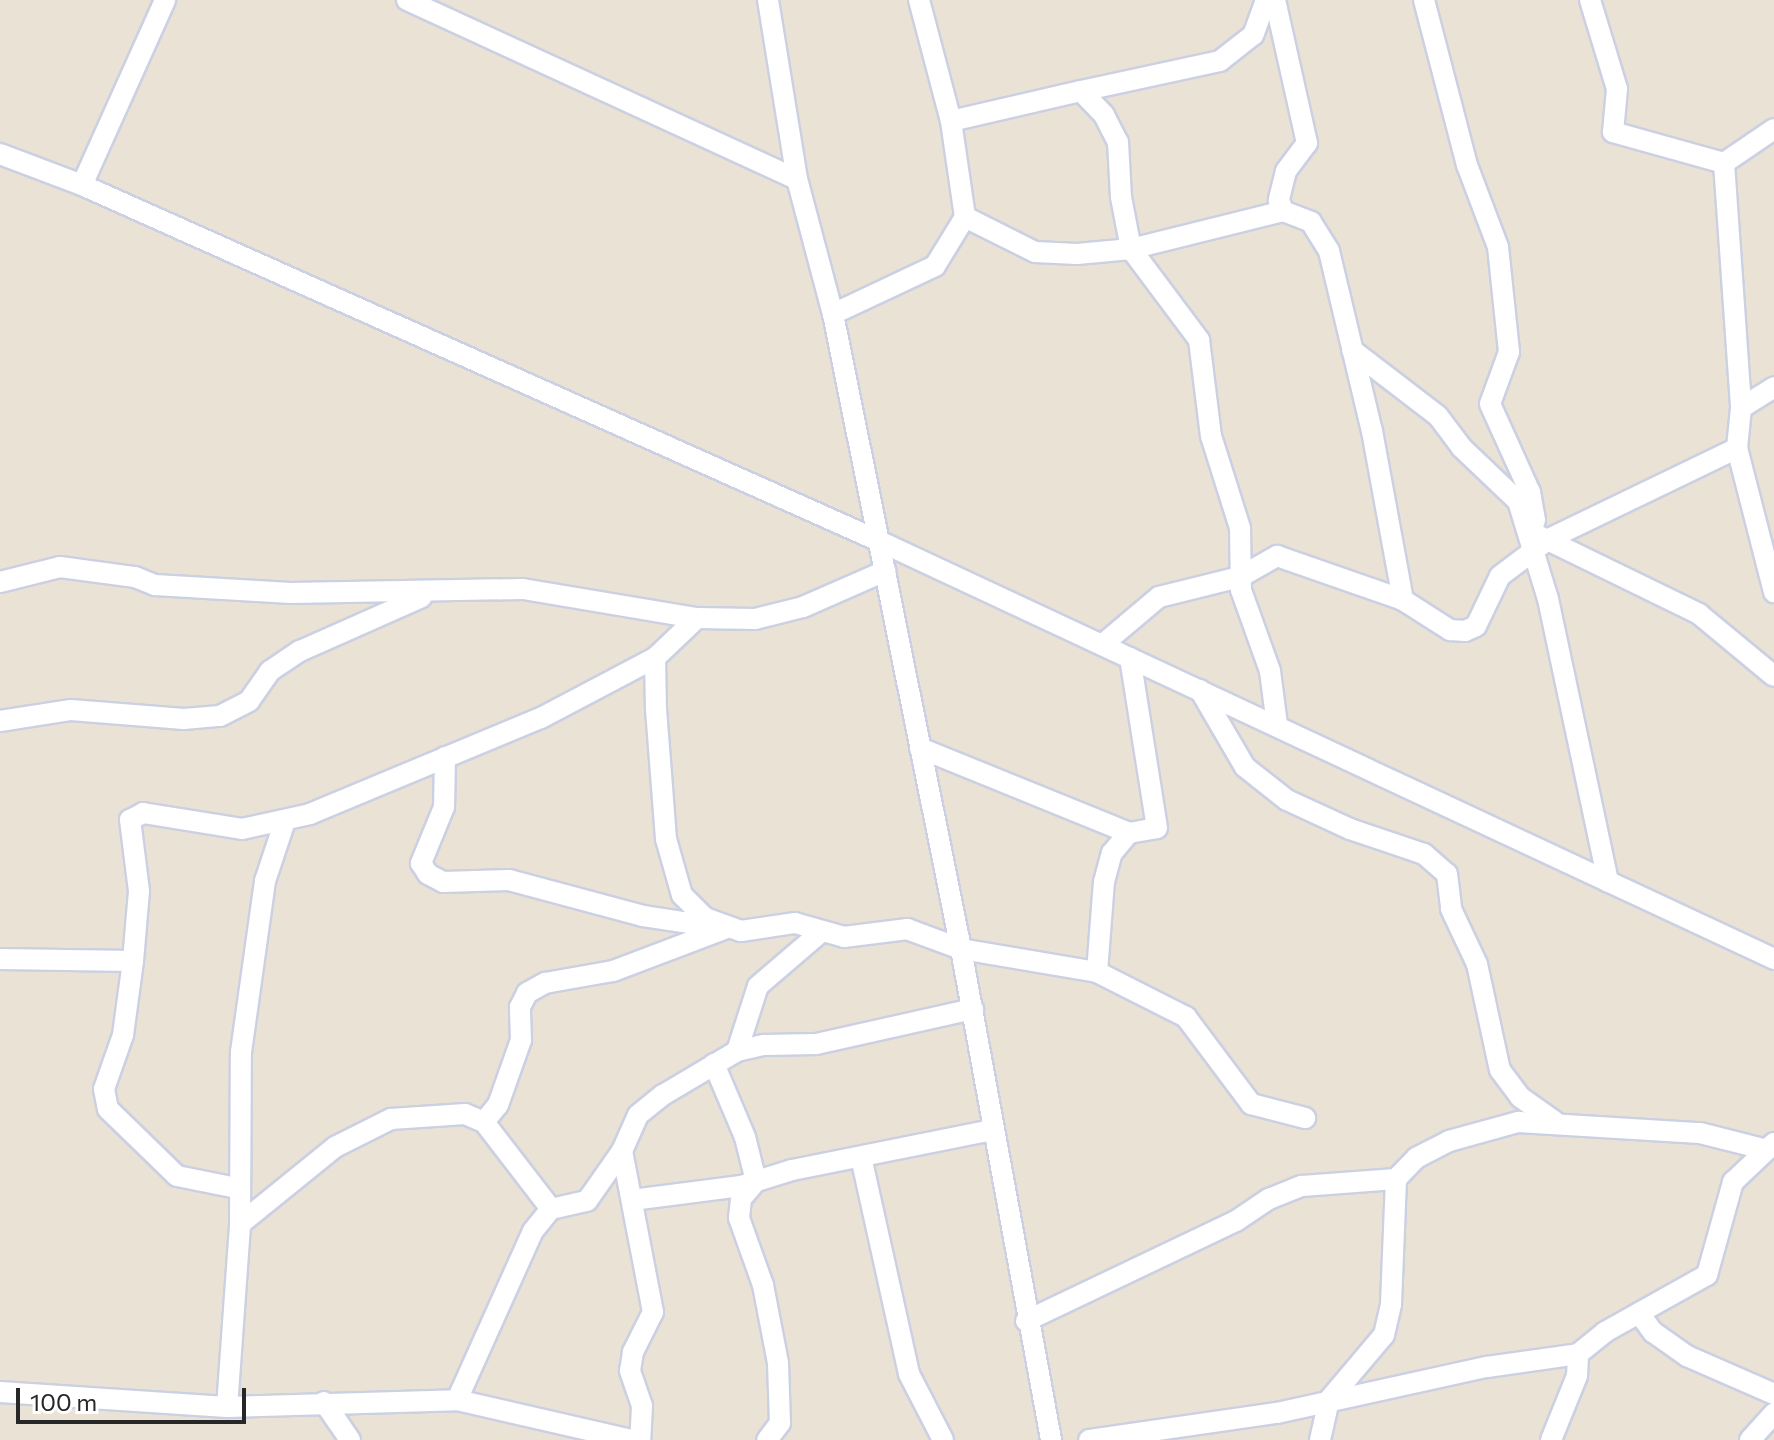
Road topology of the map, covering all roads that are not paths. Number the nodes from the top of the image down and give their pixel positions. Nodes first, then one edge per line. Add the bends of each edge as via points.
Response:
1 (165, 0) edge
2 (407, 0) edge
3 (768, 0) edge
4 (919, 0) edge
5 (1266, 0) edge
6 (1275, 0) edge
7 (1424, 0) edge
8 (1590, 0) edge
9 (1081, 91) junction
10 (951, 121) junction
11 (1774, 129) edge
12 (0, 154) edge
13 (1724, 163) junction
14 (797, 179) junction
15 (82, 185) junction
16 (1283, 211) junction
17 (965, 217) junction
18 (1131, 249) junction
19 (833, 314) junction
20 (1352, 350) junction
21 (1774, 387) edge
22 (1741, 408) junction
23 (1737, 448) junction
24 (1538, 540) junction
25 (879, 541) junction
26 (885, 571) junction
27 (1240, 577) junction
28 (0, 582) edge
29 (1774, 592) edge
30 (430, 594) junction
31 (1403, 600) junction
32 (697, 618) junction
33 (1102, 645) junction
34 (655, 658) junction
35 (1130, 658) junction
36 (1774, 676) edge
37 (1200, 690) junction
38 (0, 721) edge
39 (1277, 725) junction
40 (920, 748) junction
41 (445, 757) junction
42 (285, 821) junction
43 (1129, 833) junction
44 (1608, 882) junction
45 (724, 929) junction
46 (821, 932) junction
47 (961, 949) junction
48 (0, 959) edge
49 (1774, 959) edge
50 (133, 961) junction
51 (1097, 972) junction
52 (973, 1009) junction
53 (737, 1051) junction
54 (714, 1064) junction
55 (1305, 1118) dead end
56 (1554, 1121) junction
57 (484, 1122) junction
58 (993, 1130) junction
59 (1771, 1146) edge
60 (622, 1151) junction
61 (861, 1157) junction
62 (1396, 1179) junction
63 (756, 1181) junction
64 (237, 1188) junction
65 (632, 1200) junction
66 (551, 1209) junction
67 (240, 1224) junction
68 (1639, 1313) junction
69 (1026, 1321) junction
70 (1578, 1354) junction
71 (0, 1392) edge
72 (1774, 1394) edge
73 (457, 1400) junction
74 (1329, 1400) junction
75 (324, 1402) junction
76 (227, 1407) junction
77 (1774, 1413) edge
78 (350, 1440) edge
79 (631, 1440) edge
80 (640, 1440) edge
81 (767, 1440) edge
82 (943, 1440) edge
83 (1051, 1440) edge
84 (1089, 1440) edge
85 (1320, 1440) edge
86 (1551, 1440) edge
87 (1750, 1440) edge

1 - 15 street
2 - 14 street
3 - 14 street
4 - 10 street
5 - 9 street via 1253,35 1220,61
6 - 16 street via 1307,129 1307,143 1283,178
7 - 24 street via 1467,165 1498,247 1509,352 1490,404 1530,492
8 - 13 street via 1617,89 1613,132
9 - 10 street
9 - 18 street via 1104,115 1118,142
10 - 17 street
11 - 13 street
12 - 15 street
13 - 22 street
14 - 19 street
15 - 25 street
16 - 18 street
16 - 20 street via 1311,222 1329,251
17 - 18 street via 1035,252
17 - 19 street via 935,266
18 - 27 street via 1199,340 1211,436 1240,528
19 - 25 street
20 - 24 street via 1438,416 1461,447 1518,501
20 - 31 street
21 - 22 street
22 - 23 street
23 - 24 street
23 - 29 street
24 - 31 street via 1500,576 1476,626 1465,631 1450,630
24 - 36 street via 1699,614
24 - 44 street
25 - 26 street
25 - 33 street
26 - 32 street via 803,607 755,619
26 - 40 street
27 - 31 street via 1277,556
27 - 33 street via 1159,597
27 - 39 street via 1270,671
28 - 30 street via 60,567 135,577 155,585
30 - 32 street via 523,589
30 - 38 street via 300,651 270,671 249,701 220,716 184,719 71,710
32 - 34 street
33 - 35 street
34 - 41 street via 541,718
34 - 45 street via 666,839 682,895
35 - 37 street
35 - 43 street via 1157,828
37 - 39 street
37 - 56 street via 1245,767 1287,800 1424,854 1447,874 1451,909 1477,964 1500,1070 1520,1097
39 - 44 street
40 - 43 street
40 - 47 street
41 - 42 street
41 - 45 street via 444,807 421,863 428,874 443,882 509,880 643,916
42 - 50 street via 242,829 156,812 130,820 139,891
42 - 64 street via 265,881 243,1037
43 - 51 street via 1112,853 1101,894
44 - 49 street
45 - 46 street via 795,923
45 - 57 street via 613,971 545,983 527,993 520,1007 521,1040 498,1105
46 - 47 street via 844,937 907,929
46 - 53 street via 758,986
47 - 51 street
47 - 52 street
48 - 50 street
50 - 64 street via 123,1035 104,1089 108,1109 177,1176
51 - 55 street via 1186,1017 1251,1104
52 - 53 street via 816,1044
52 - 58 street
53 - 54 street
54 - 60 street via 638,1115
54 - 63 street via 745,1137
56 - 59 street via 1700,1133
56 - 62 street via 1518,1122 1449,1141 1416,1158
57 - 66 street
57 - 67 street via 465,1114 391,1119 335,1147
58 - 61 street
58 - 69 street
59 - 68 street via 1733,1182 1707,1275
60 - 65 street
60 - 66 street via 587,1201
61 - 63 street
61 - 82 street via 909,1374
62 - 69 street via 1291,1190
62 - 74 street via 1391,1304 1384,1335
63 - 65 street
63 - 81 street via 741,1199 739,1218 763,1285 778,1363 780,1423
64 - 67 street
65 - 80 street via 653,1312 633,1352 630,1371 642,1406
66 - 73 street via 513,1270
67 - 76 street
68 - 70 street
68 - 72 street via 1653,1332 1687,1356
69 - 83 street
70 - 74 street
70 - 86 street via 1577,1376
71 - 76 street
73 - 75 street
73 - 79 street
74 - 84 street
74 - 85 street
75 - 76 street
75 - 78 street
77 - 87 street

